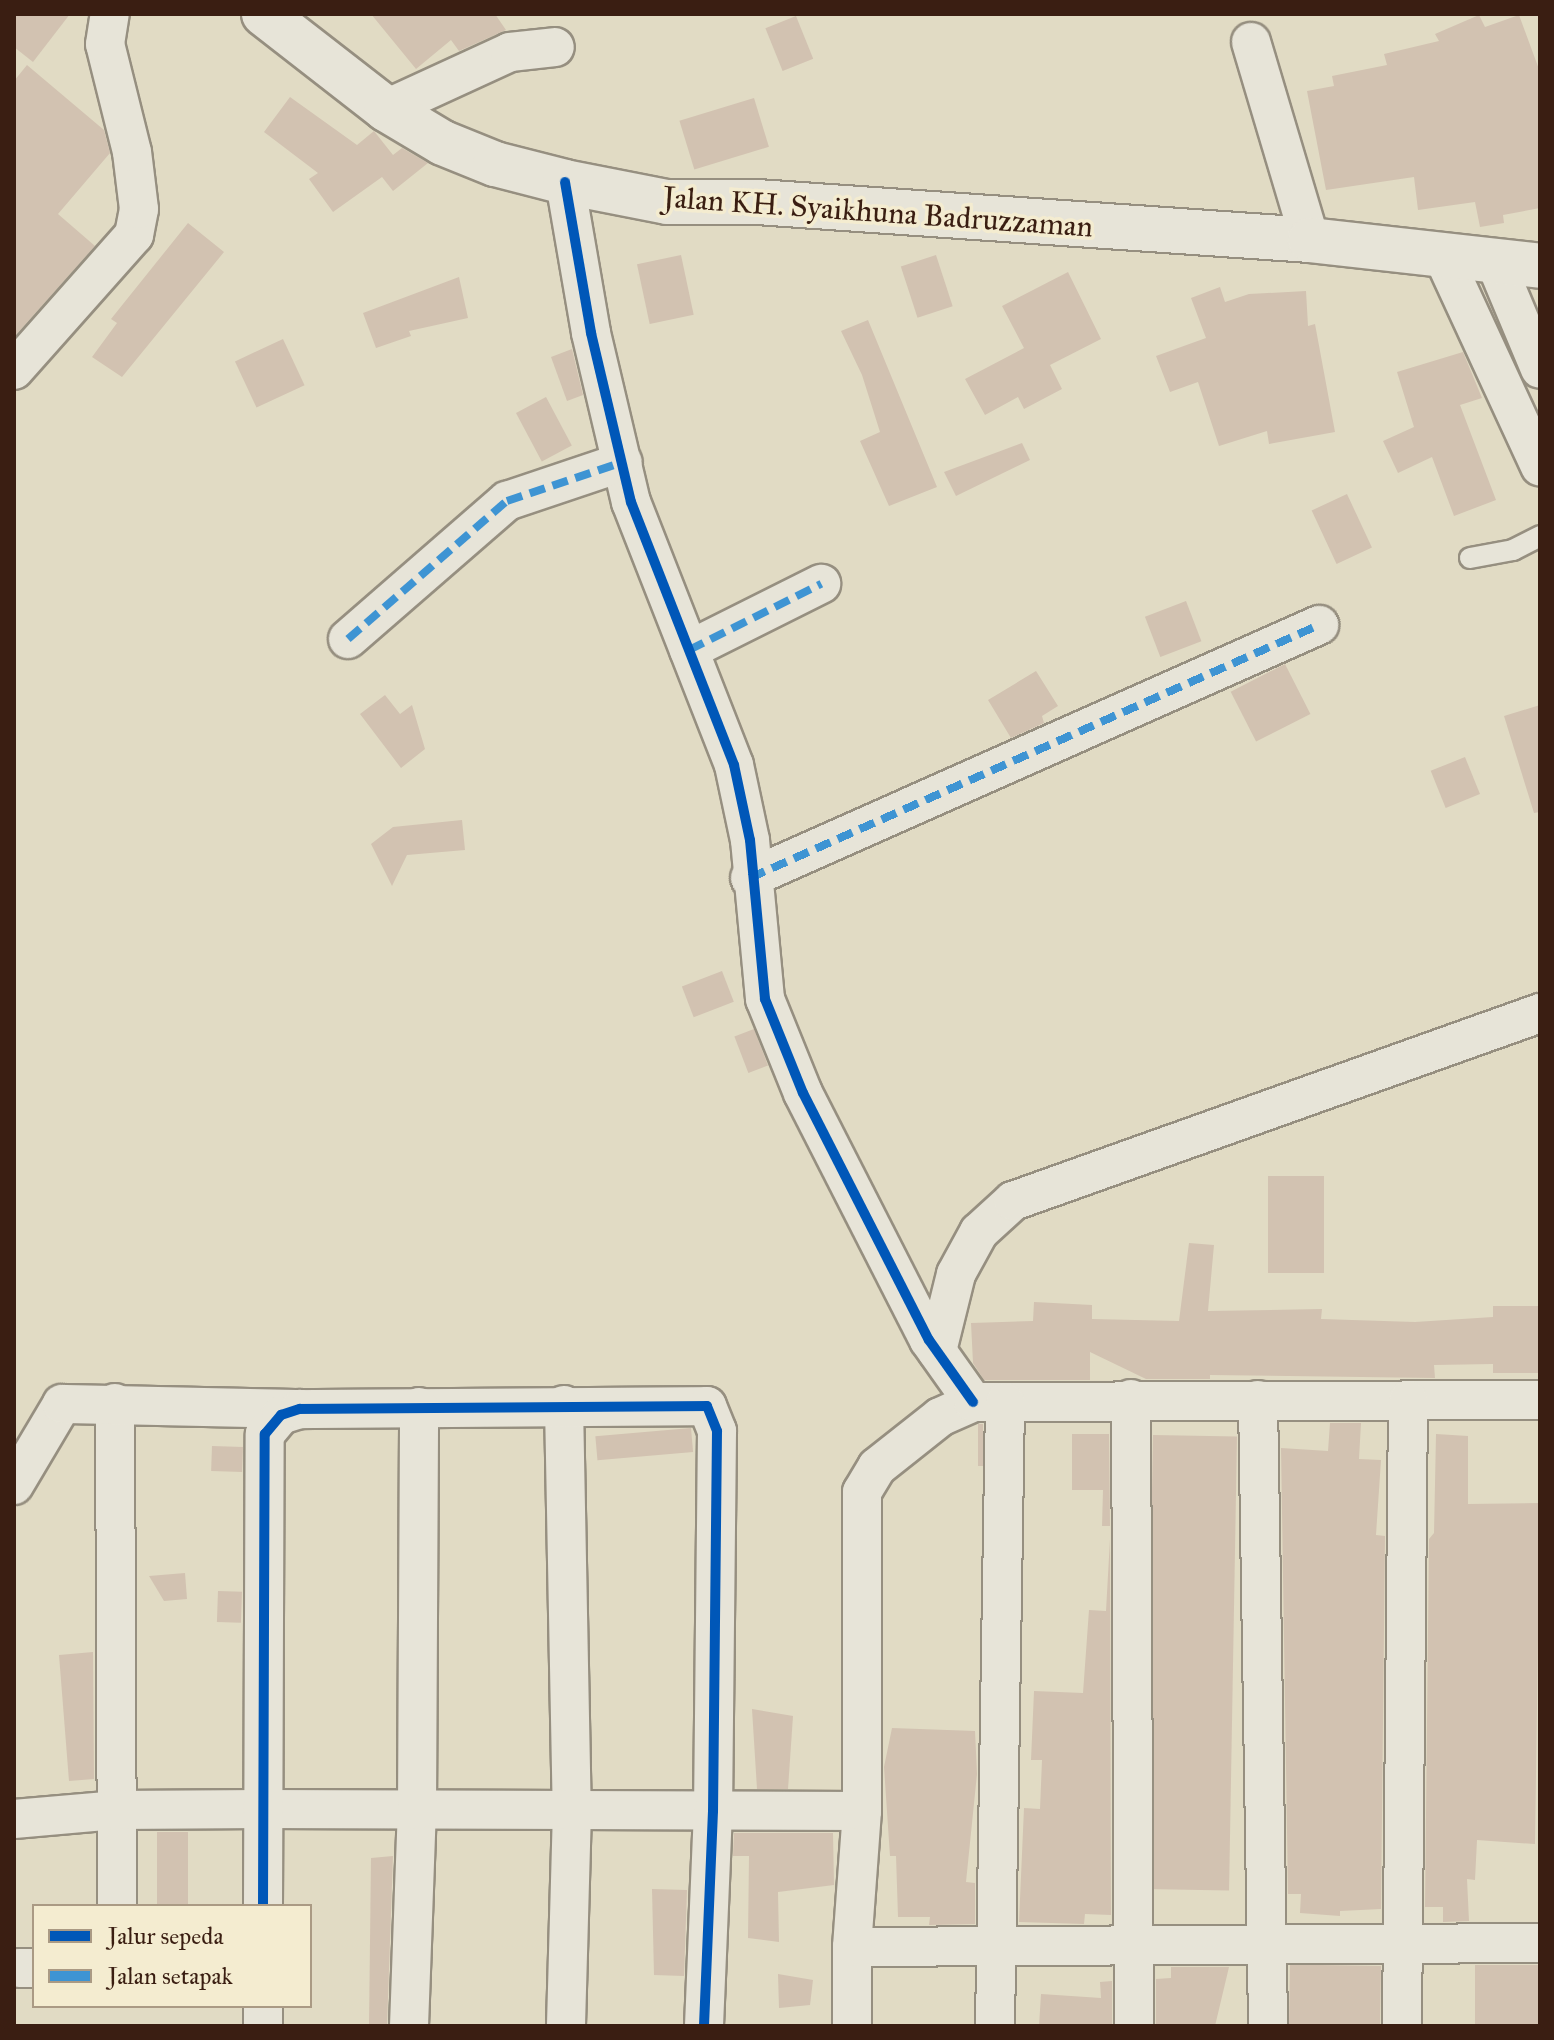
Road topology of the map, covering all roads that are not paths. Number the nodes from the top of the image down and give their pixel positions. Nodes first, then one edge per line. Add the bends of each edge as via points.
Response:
1 (110, 14) edge
2 (264, 14) edge
3 (1251, 42) dead end
4 (555, 47) dead end
5 (386, 109) junction
6 (565, 182) junction
7 (1310, 240) junction
8 (1442, 254) junction
9 (1494, 259) junction
10 (1540, 266) edge
11 (1540, 369) edge
12 (14, 370) edge
13 (623, 462) junction
14 (1540, 466) edge
15 (1540, 536) edge
16 (1470, 558) dead end
17 (821, 584) dead end
18 (1319, 625) dead end
19 (348, 639) dead end
20 (689, 650) junction
21 (750, 878) junction
22 (1540, 1013) edge
23 (937, 1351) junction
24 (1131, 1399) junction
25 (1258, 1400) junction
26 (1408, 1400) junction
27 (1540, 1400) edge
28 (989, 1402) junction
29 (115, 1403) junction
30 (564, 1405) junction
31 (419, 1407) junction
32 (300, 1409) junction
33 (14, 1485) edge
34 (262, 1809) junction
35 (116, 1810) junction
36 (417, 1810) junction
37 (572, 1810) junction
38 (713, 1811) junction
39 (862, 1811) junction
40 (14, 1819) edge
41 (117, 1904) edge
42 (263, 1904) edge
43 (1402, 1940) junction
44 (1267, 1942) junction
45 (1540, 1943) edge
46 (1135, 1944) junction
47 (995, 1945) junction
48 (852, 1947) junction
49 (409, 2026) edge
50 (566, 2026) edge
51 (704, 2026) edge
52 (852, 2026) edge
53 (995, 2026) edge
54 (1134, 2026) edge
55 (1268, 2026) edge
56 (1402, 2026) edge

1 - 12 street via 105,44 132,152 139,209 134,235
2 - 5 main road, Jalan KH. Syaikhuna Badruzzaman
3 - 7 street
4 - 5 street via 510,52
5 - 6 main road, Jalan KH. Syaikhuna Badruzzaman via 443,143 495,164
6 - 7 main road, Jalan KH. Syaikhuna Badruzzaman via 667,202 757,202
6 - 13 street via 591,333
7 - 8 main road, Jalan KH. Syaikhuna Badruzzaman
8 - 9 main road, Jalan KH. Syaikhuna Badruzzaman
8 - 14 street
9 - 10 main road, Jalan KH. Syaikhuna Badruzzaman
9 - 11 street
13 - 19 street via 507,501
13 - 20 street via 631,502
15 - 16 lane via 1513,550
17 - 20 street
18 - 21 street
20 - 21 street via 734,765 750,840
21 - 23 street via 765,999 803,1093
22 - 23 street via 1013,1201 979,1232 956,1274
23 - 28 street
24 - 25 street
24 - 28 street
24 - 46 street
25 - 26 street
25 - 44 street
26 - 27 street
26 - 43 street
28 - 39 street via 909,1439 877,1467 862,1492
28 - 47 street
29 - 32 street
29 - 33 street via 62,1404
29 - 35 street
30 - 31 street
30 - 37 street
30 - 38 street via 693,1403 707,1406 717,1431
31 - 32 street
31 - 36 street
32 - 34 street via 281,1415 265,1434
34 - 35 street
34 - 36 street
34 - 42 street
35 - 40 street
35 - 41 street
36 - 37 street
36 - 49 street
37 - 38 street
37 - 50 street
38 - 39 street
38 - 51 street
39 - 48 street
43 - 44 street
43 - 45 street
43 - 56 street
44 - 46 street
44 - 55 street
46 - 47 street
46 - 54 street
47 - 48 street
47 - 53 street
48 - 52 street

